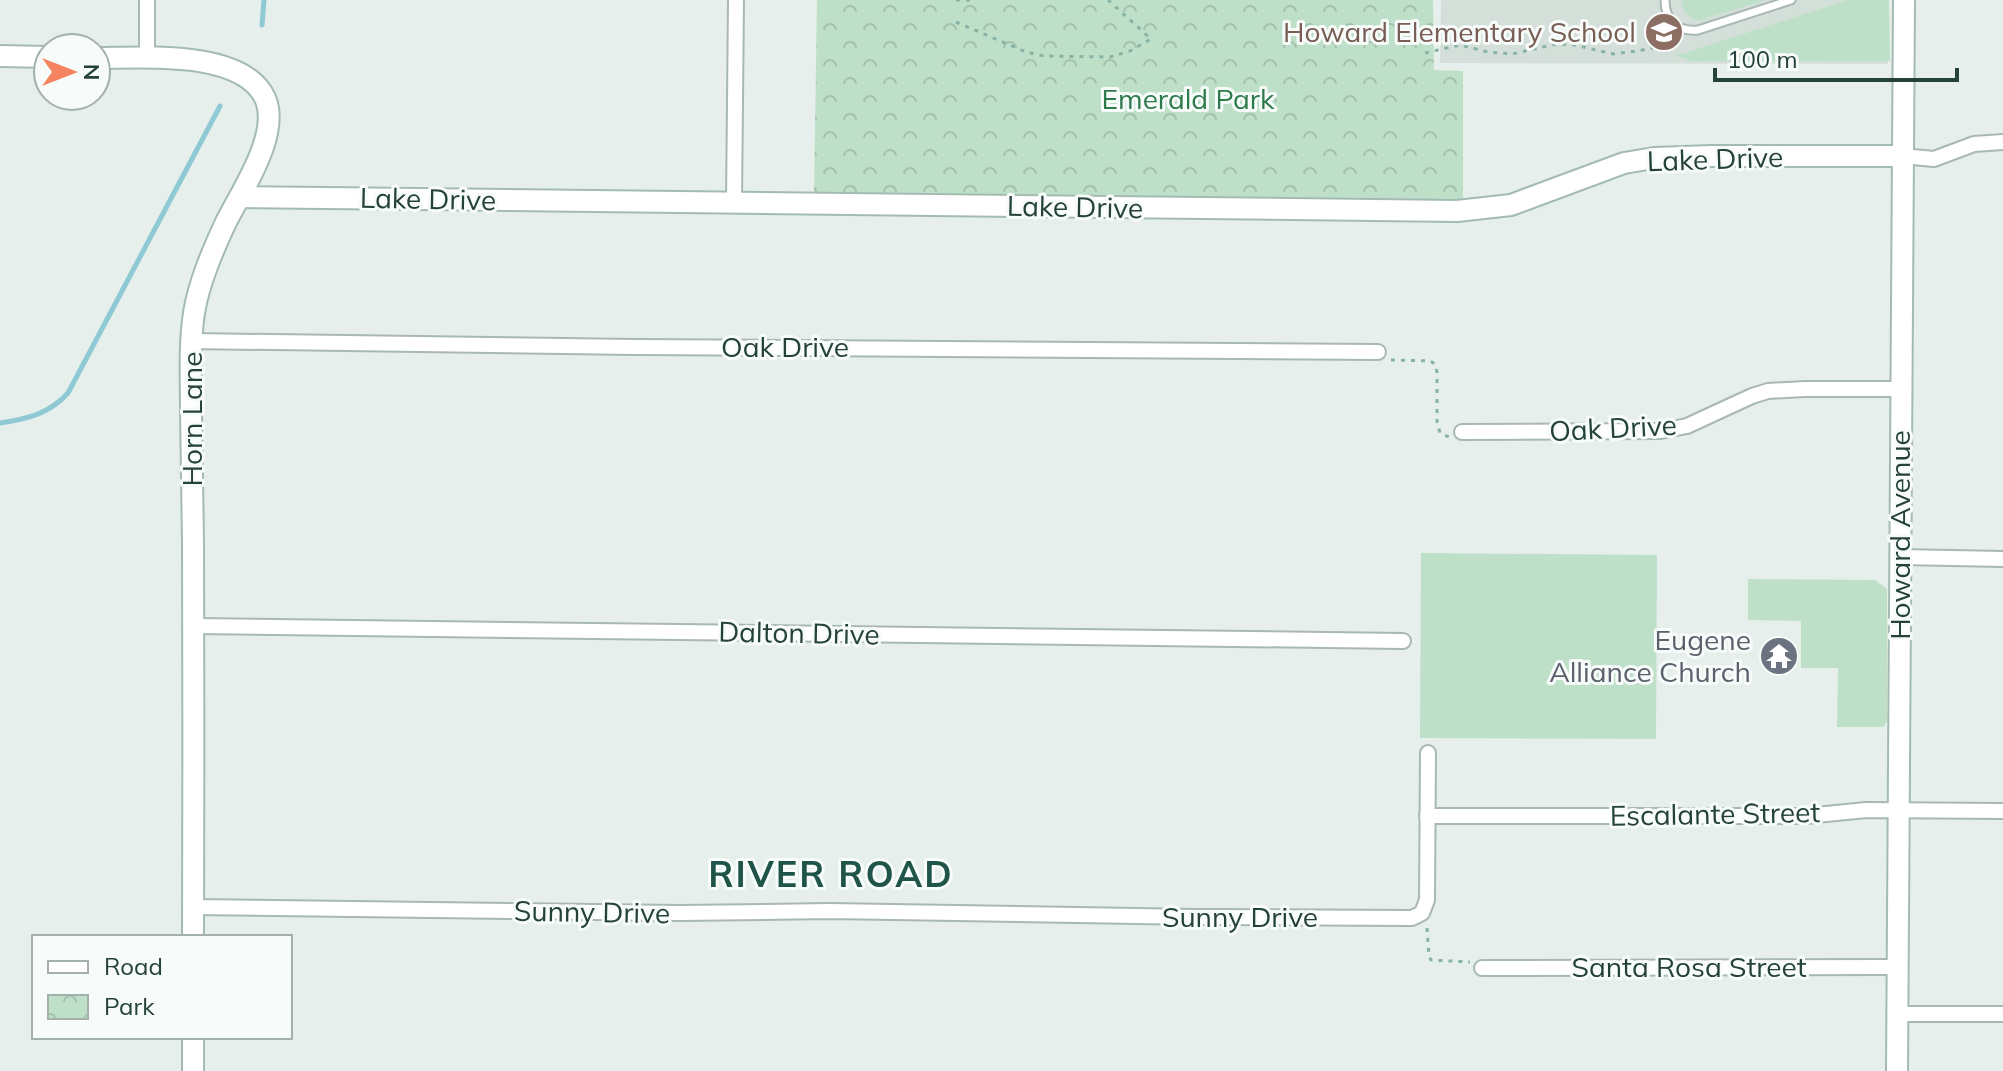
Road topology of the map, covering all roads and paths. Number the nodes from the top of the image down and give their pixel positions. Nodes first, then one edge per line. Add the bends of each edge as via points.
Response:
1 (147, 0) edge
2 (736, 0) edge
3 (956, 0) edge
4 (974, 0) edge
5 (1108, 0) edge
6 (1665, 0) edge
7 (1791, 0) edge
8 (1904, 0) edge
9 (956, 22) dead end
10 (1689, 31) junction
11 (1425, 53) dead end
12 (0, 56) edge
13 (32, 57) edge
14 (112, 58) edge
15 (147, 58) junction
16 (2003, 142) edge
17 (1902, 156) junction
18 (240, 197) junction
19 (734, 203) junction
20 (191, 341) junction
21 (1378, 352) joint
22 (1902, 389) junction
23 (1456, 434) joint
24 (1900, 557) junction
25 (2003, 559) edge
26 (194, 626) junction
27 (1403, 641) dead end
28 (1428, 753) dead end
29 (1898, 811) junction
30 (2003, 811) edge
31 (1427, 816) junction
32 (193, 907) junction
33 (1422, 913) junction
34 (193, 935) edge
35 (1897, 967) junction
36 (1482, 968) joint
37 (1897, 1014) junction
38 (2003, 1014) edge
39 (193, 1039) edge
40 (193, 1071) edge
41 (1897, 1071) edge

1 - 15 street
2 - 19 street
3 - 4 path
5 - 9 path via 1151,39 1110,57 1037,56
6 - 10 lane via 1667,17
7 - 10 lane
8 - 17 street, Howard Avenue
10 - 11 path via 1670,44 1613,54 1556,44 1512,54 1460,45
12 - 13 street
14 - 15 street, Horn Lane
15 - 18 street, Horn Lane via 224,67 258,88 269,121
16 - 17 street via 1974,144 1934,159
17 - 19 street, Lake Drive via 1654,158 1624,163 1511,205 1457,211
17 - 22 street, Howard Avenue
18 - 19 street, Lake Drive
18 - 20 street, Horn Lane via 199,292
20 - 21 street, Oak Drive
20 - 26 street, Horn Lane
21 - 23 path via 1391,360 1435,364 1437,424 1443,436
22 - 23 street, Oak Drive via 1768,391 1687,426 1661,431
22 - 24 street, Howard Avenue
24 - 25 street
24 - 29 street, Howard Avenue
26 - 27 street, Dalton Drive
26 - 32 street, Horn Lane
28 - 31 street
29 - 30 street, Escalante Street
29 - 31 street, Escalante Street via 1806,816
29 - 35 street, Howard Avenue
31 - 33 street via 1427,900
32 - 33 street, Sunny Drive via 1196,917 1412,918
32 - 34 street, Horn Lane
33 - 36 path via 1431,960 1465,960
35 - 36 street, Santa Rosa Street
35 - 37 street, Howard Avenue
37 - 38 street
37 - 41 street, Howard Avenue
39 - 40 street

